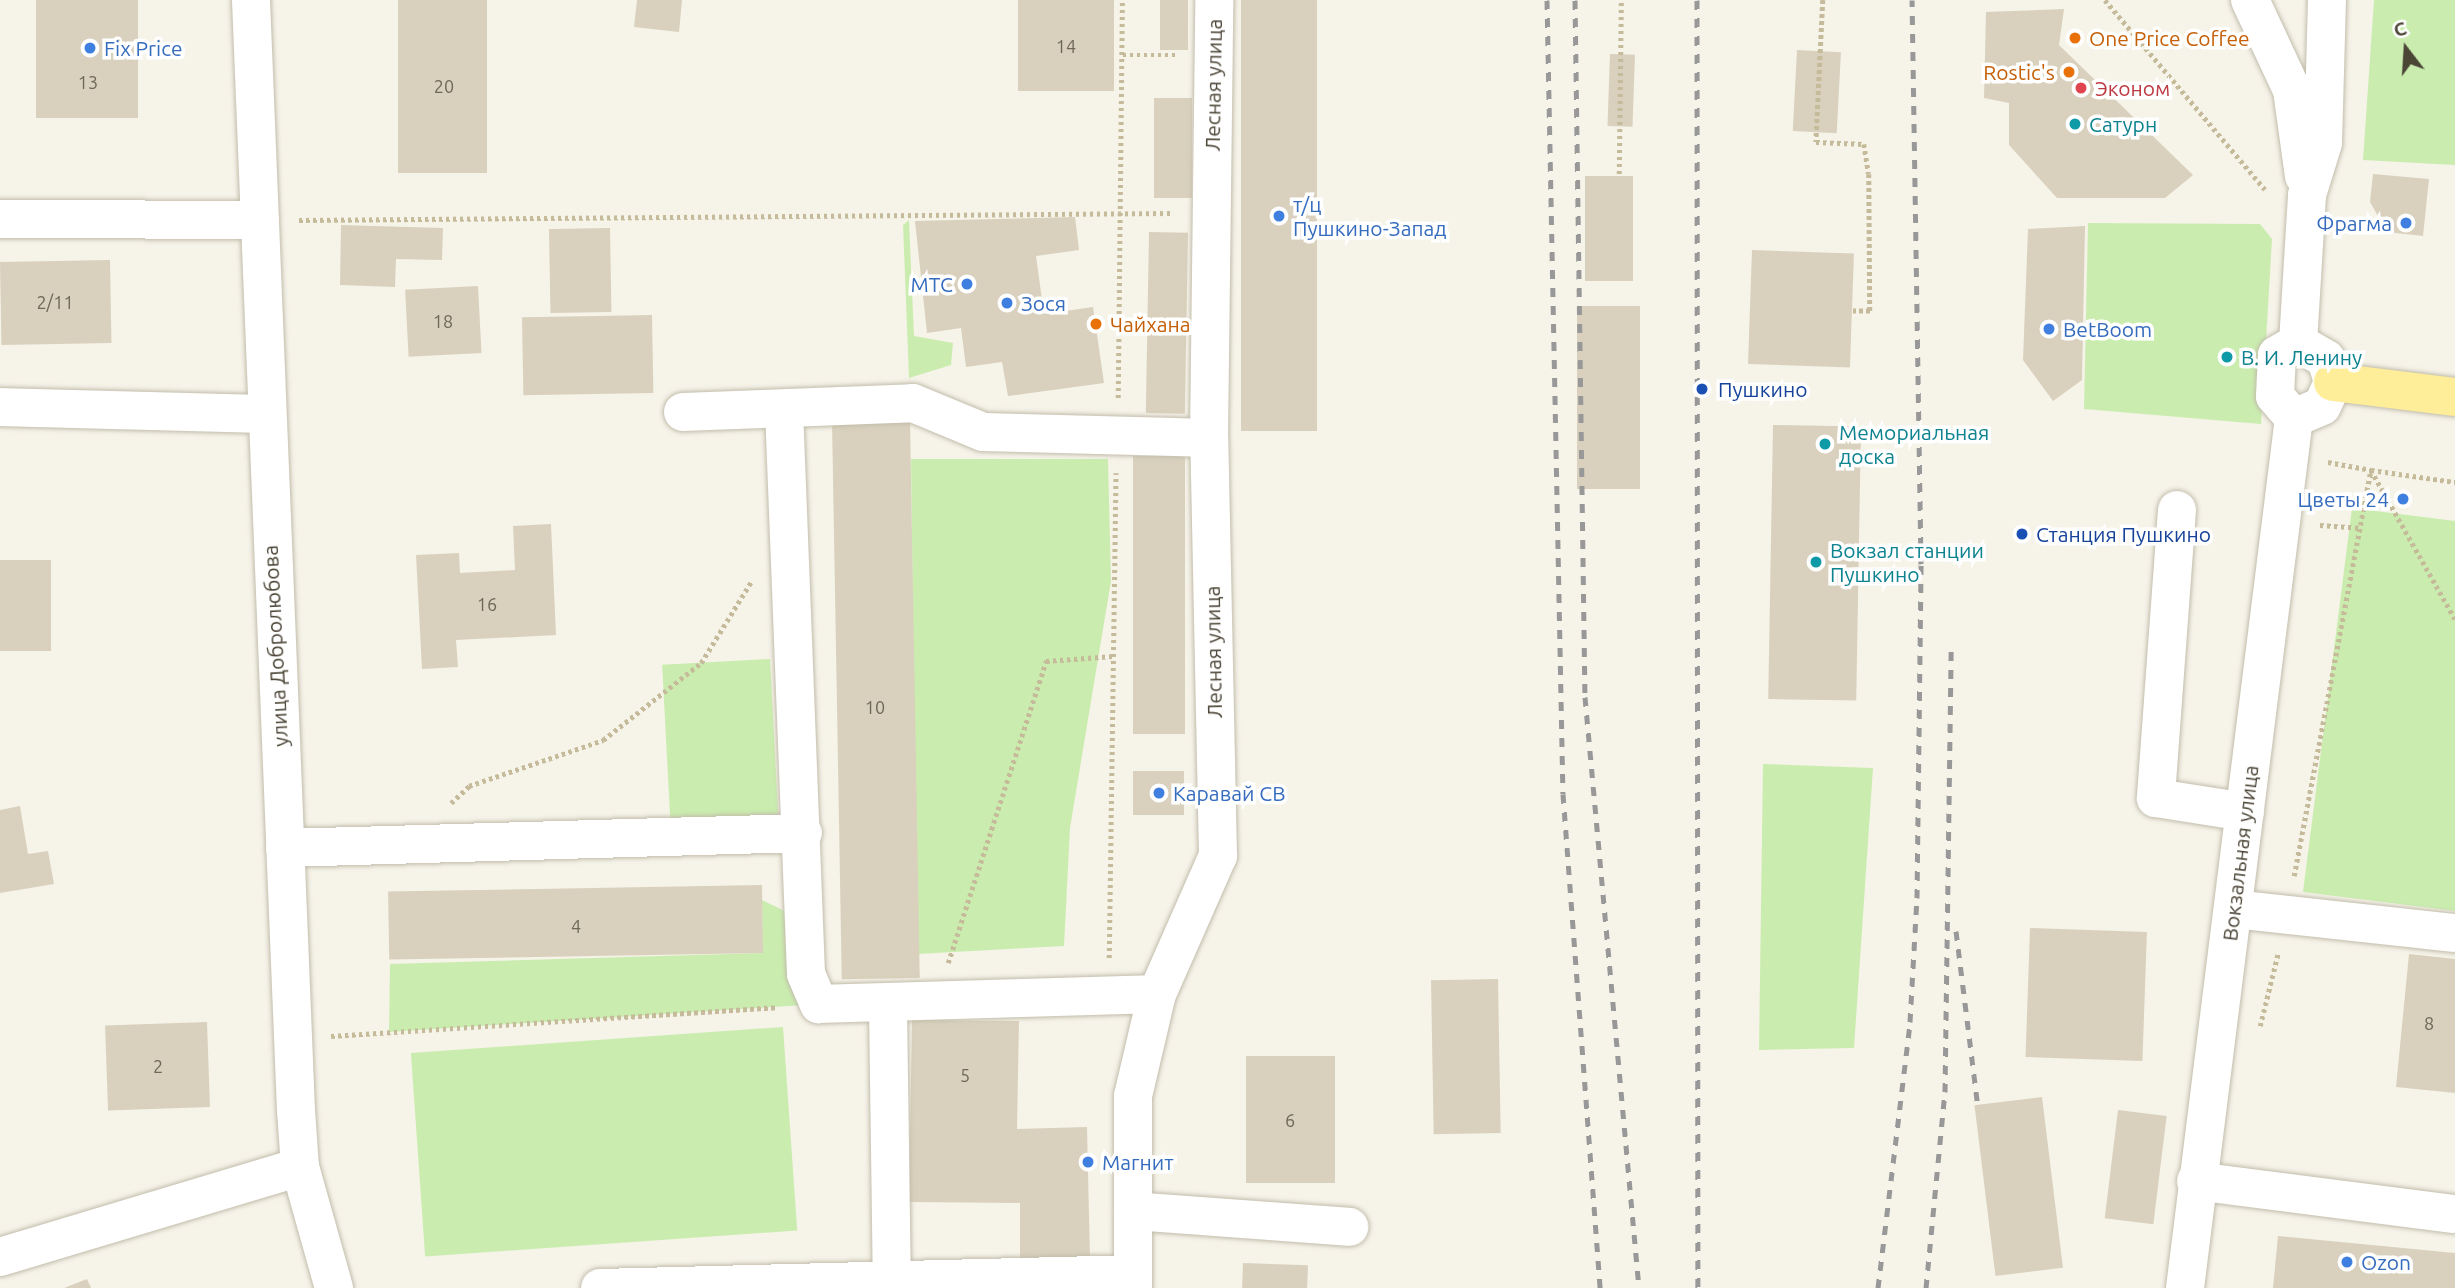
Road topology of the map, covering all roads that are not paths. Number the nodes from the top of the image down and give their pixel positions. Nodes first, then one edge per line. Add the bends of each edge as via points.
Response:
1 (251, 0) edge
2 (1214, 0) edge
3 (2250, 0) edge
4 (2327, 0) edge
5 (2288, 195) junction
6 (0, 219) edge
7 (260, 220) junction
8 (2298, 343) junction
9 (2333, 382) junction
10 (2455, 397) edge
11 (0, 407) edge
12 (784, 409) junction
13 (264, 414) junction
14 (702, 418) dead end
15 (2292, 436) junction
16 (1209, 438) junction
17 (2177, 510) dead end
18 (2245, 812) junction
19 (803, 833) junction
20 (285, 848) junction
21 (2234, 909) junction
22 (2455, 933) edge
23 (1157, 994) junction
24 (888, 1007) junction
25 (300, 1167) junction
26 (2196, 1181) junction
27 (1133, 1210) junction
28 (2455, 1214) edge
29 (1349, 1227) dead end
30 (0, 1257) edge
31 (892, 1278) junction
32 (1133, 1281) edge
33 (334, 1288) edge
34 (600, 1288) edge
35 (2185, 1288) edge

1 - 7 street, улица Добролюбова
2 - 16 street, Лесная улица
3 - 5 street via 2291,90
4 - 5 street via 2323,143
5 - 8 street
6 - 7 street
7 - 13 street, улица Добролюбова
8 - 9 street via 2326,359
8 - 15 street via 2277,355 2275,396
9 - 10 main road
9 - 15 street via 2322,406
11 - 13 street
12 - 14 street
12 - 16 street via 913,402 983,432
12 - 19 street
13 - 20 street, улица Добролюбова
15 - 18 street, Вокзальная улица
16 - 23 street, Лесная улица via 1218,856
17 - 18 street via 2157,798
18 - 21 street, Вокзальная улица
19 - 20 street
19 - 24 street via 806,974 820,1004
20 - 25 street, улица Добролюбова
21 - 22 street via 2287,911
21 - 26 street, Вокзальная улица
23 - 24 street
23 - 27 street, Лесная улица via 1133,1096
24 - 31 street
25 - 30 street
25 - 33 street, улица Добролюбова
26 - 28 street
26 - 35 street, Вокзальная улица
27 - 29 street
27 - 32 street, Лесная улица
31 - 32 street
31 - 34 street

